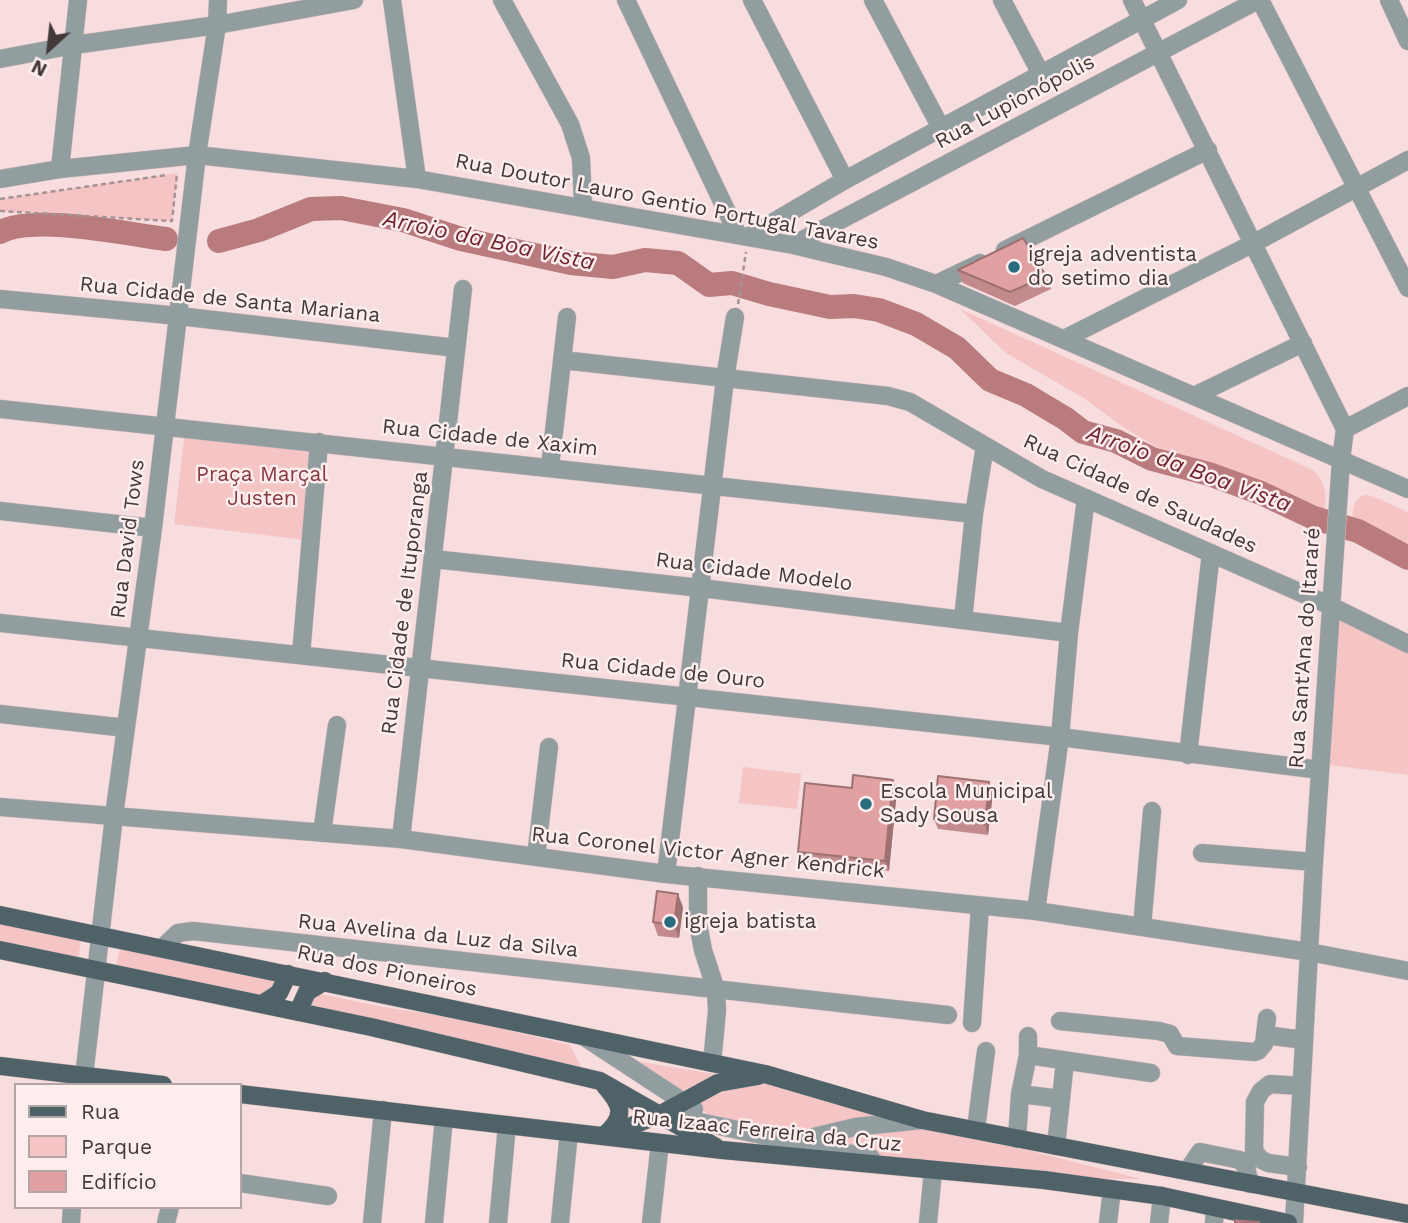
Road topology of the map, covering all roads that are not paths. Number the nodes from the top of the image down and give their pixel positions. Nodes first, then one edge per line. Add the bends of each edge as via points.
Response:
1 (78, 0) edge
2 (218, 0) edge
3 (355, 0) edge
4 (392, 0) edge
5 (502, 0) edge
6 (626, 0) edge
7 (752, 0) edge
8 (873, 0) edge
9 (1002, 0) edge
10 (1132, 0) edge
11 (1178, 0) edge
12 (1259, 0) edge
13 (1389, 0) edge
14 (1142, 20) junction
15 (216, 25) junction
16 (1408, 39) edge
17 (74, 45) junction
18 (1159, 52) junction
19 (0, 59) edge
20 (1041, 74) junction
21 (941, 128) junction
22 (1208, 150) junction
23 (197, 155) junction
24 (1408, 160) edge
25 (60, 169) junction
26 (417, 178) junction
27 (0, 179) edge
28 (845, 180) junction
29 (1356, 189) junction
30 (583, 207) junction
31 (743, 236) junction
32 (1254, 243) junction
33 (793, 245) junction
34 (936, 284) junction
35 (1408, 288) edge
36 (463, 289) dead end
37 (0, 299) edge
38 (736, 313) road end
39 (178, 316) junction
40 (566, 317) dead end
41 (1064, 339) junction
42 (1303, 343) junction
43 (456, 348) junction
44 (562, 360) junction
45 (725, 379) junction
46 (1194, 396) junction
47 (1408, 396) edge
48 (0, 409) edge
49 (166, 425) junction
50 (1345, 429) junction
51 (319, 442) junction
52 (985, 446) junction
53 (446, 456) junction
54 (1340, 460) junction
55 (550, 467) junction
56 (713, 485) junction
57 (1408, 489) edge
58 (1086, 498) junction
59 (0, 511) edge
60 (974, 514) junction
61 (153, 528) junction
62 (1211, 553) junction
63 (433, 559) junction
64 (701, 588) junction
65 (1331, 606) junction
66 (963, 620) junction
67 (0, 623) edge
68 (1069, 632) junction
69 (138, 638) junction
70 (1408, 644) edge
71 (301, 655) junction
72 (420, 668) junction
73 (688, 697) junction
74 (0, 714) edge
75 (337, 725) dead end
76 (125, 728) junction
77 (1060, 737) junction
78 (549, 747) dead end
79 (1188, 755) junction
80 (1320, 770) junction
81 (0, 807) edge
82 (1152, 811) dead end
83 (114, 816) junction
84 (322, 833) junction
85 (401, 839) junction
86 (1202, 853) dead end
87 (536, 857) junction
88 (1314, 862) junction
89 (666, 874) junction
90 (698, 876) junction
91 (980, 906) junction
92 (1036, 911) junction
93 (0, 915) edge
94 (1142, 927) junction
95 (101, 936) junction
96 (162, 948) junction
97 (0, 950) edge
98 (1309, 952) junction
99 (96, 970) junction
100 (1408, 971) edge
101 (288, 974) junction
102 (326, 981) junction
103 (716, 990) junction
104 (262, 1004) junction
105 (298, 1012) junction
106 (948, 1015) dead end
107 (1060, 1021) dead end
108 (972, 1023) dead end
109 (581, 1034) junction
110 (1028, 1036) dead end
111 (1304, 1040) junction
112 (986, 1051) dead end
113 (1028, 1055) junction
114 (1065, 1061) junction
115 (712, 1063) junction
116 (0, 1066) edge
117 (1151, 1073) dead end
118 (765, 1074) junction
119 (50, 1078) edge
120 (84, 1080) edge
121 (600, 1081) junction
122 (123, 1083) edge
123 (1301, 1086) junction
124 (242, 1094) edge
125 (1020, 1094) junction
126 (1061, 1100) junction
127 (682, 1101) junction
128 (383, 1110) junction
129 (661, 1114) junction
130 (444, 1118) junction
131 (922, 1120) junction
132 (717, 1124) junction
133 (507, 1125) junction
134 (976, 1129) junction
135 (569, 1132) junction
136 (603, 1137) junction
137 (1017, 1139) junction
138 (796, 1142) junction
139 (660, 1143) junction
140 (1056, 1146) junction
141 (722, 1150) junction
142 (1298, 1167) junction
143 (933, 1171) junction
144 (242, 1183) edge
145 (1112, 1189) junction
146 (1296, 1193) junction
147 (328, 1196) dead end
148 (1162, 1196) junction
149 (1408, 1214) edge
150 (1215, 1215) edge
151 (372, 1223) edge
152 (434, 1223) edge
153 (498, 1223) edge
154 (560, 1223) edge
155 (651, 1223) edge
156 (928, 1223) edge
157 (1108, 1223) edge
158 (1159, 1223) edge
159 (1288, 1223) edge
160 (1294, 1223) edge

1 - 17 street
2 - 15 street, Rua David Tows
3 - 15 street
4 - 26 street
5 - 30 street via 570,124 581,158
6 - 31 street
7 - 28 street
8 - 21 street
9 - 20 street
10 - 14 street
11 - 14 street, Rua Lupionópolis
12 - 18 street, Rua Lupionópolis
12 - 29 street
13 - 16 street
14 - 18 street
14 - 20 street, Rua Lupionópolis
15 - 17 street
15 - 23 street, Rua David Tows
17 - 19 street
17 - 25 street
18 - 22 street
18 - 33 street, Rua Lupionópolis
20 - 21 street, Rua Lupionópolis
21 - 28 street, Rua Lupionópolis
22 - 32 street
22 - 34 street
23 - 25 street, Rua Doutor Lauro Gentio Portugal Tavares
23 - 26 street, Rua Doutor Lauro Gentio Portugal Tavares
23 - 39 street, Rua David Tows
24 - 29 street
25 - 27 street, Rua Doutor Lauro Gentio Portugal Tavares
26 - 30 street, Rua Doutor Lauro Gentio Portugal Tavares
28 - 31 street, Rua Lupionópolis
29 - 32 street
29 - 35 street
30 - 31 street, Rua Doutor Lauro Gentio Portugal Tavares
31 - 33 street, Rua Doutor Lauro Gentio Portugal Tavares
32 - 41 street
32 - 42 street
33 - 34 street, Rua Doutor Lauro Gentio Portugal Tavares
34 - 41 street, Rua Doutor Lauro Gentio Portugal Tavares
36 - 43 street, Rua Cidade de Ituporanga
37 - 39 street, Rua Cidade de Santa Mariana
38 - 45 street
39 - 43 street, Rua Cidade de Santa Mariana
39 - 49 street, Rua David Tows
40 - 44 street
41 - 46 street, Rua Doutor Lauro Gentio Portugal Tavares
42 - 46 street
42 - 50 street
43 - 53 street, Rua Cidade de Ituporanga
44 - 45 street, Rua Cidade de Saudades
44 - 55 street
45 - 52 street, Rua Cidade de Saudades via 888,396 910,402
45 - 56 street
46 - 54 street, Rua Doutor Lauro Gentio Portugal Tavares
47 - 50 street
48 - 49 street, Rua Cidade de Xaxim
49 - 51 street, Rua Cidade de Xaxim
49 - 61 street, Rua David Tows
50 - 54 street, Rua Sant'Ana do Itararé
51 - 53 street, Rua Cidade de Xaxim
51 - 71 street
52 - 58 street, Rua Cidade de Saudades
52 - 60 street
53 - 55 street, Rua Cidade de Xaxim
53 - 63 street, Rua Cidade de Ituporanga
54 - 57 street, Rua Doutor Lauro Gentio Portugal Tavares
54 - 65 street, Rua Sant'Ana do Itararé
55 - 56 street, Rua Cidade de Xaxim
56 - 60 street, Rua Cidade de Xaxim
56 - 64 street
58 - 62 street, Rua Cidade de Saudades
58 - 68 street
59 - 61 street
60 - 66 street
61 - 69 street, Rua David Tows
62 - 65 street, Rua Cidade de Saudades
62 - 79 street
63 - 64 street, Rua Cidade Modelo
63 - 72 street, Rua Cidade de Ituporanga
64 - 66 street, Rua Cidade Modelo
64 - 73 street
65 - 70 street, Rua Cidade de Saudades
65 - 80 street, Rua Sant'Ana do Itararé
66 - 68 street, Rua Cidade Modelo
67 - 69 street, Rua Cidade de Ouro
68 - 77 street
69 - 71 street, Rua Cidade de Ouro
69 - 76 street, Rua David Tows
71 - 72 street, Rua Cidade de Ouro
72 - 73 street, Rua Cidade de Ouro
72 - 85 street, Rua Cidade de Ituporanga
73 - 77 street, Rua Cidade de Ouro
73 - 89 street
74 - 76 street
75 - 84 street
76 - 83 street, Rua David Tows
77 - 79 street, Rua Cidade de Ouro
77 - 92 street
78 - 87 street
79 - 80 street, Rua Cidade de Ouro
80 - 88 street, Rua Sant'Ana do Itararé
81 - 83 street, Rua Coronel Victor Agner Kendrick
82 - 94 street
83 - 84 street, Rua Coronel Victor Agner Kendrick
83 - 95 street, Rua David Tows
84 - 85 street, Rua Coronel Victor Agner Kendrick
85 - 87 street, Rua Coronel Victor Agner Kendrick
86 - 88 street
87 - 89 street, Rua Coronel Victor Agner Kendrick
88 - 98 street, Rua Sant'Ana do Itararé
89 - 90 street, Rua Coronel Victor Agner Kendrick
90 - 91 street, Rua Coronel Victor Agner Kendrick
90 - 103 street via 698,923
91 - 92 street, Rua Coronel Victor Agner Kendrick
91 - 108 street
92 - 94 street, Rua Coronel Victor Agner Kendrick
93 - 95 main road, Rua dos Pioneiros
94 - 98 street, Rua Coronel Victor Agner Kendrick
95 - 96 main road, Rua dos Pioneiros
95 - 99 street, Rua David Tows
96 - 101 main road, Rua dos Pioneiros
96 - 103 street, Rua Avelina da Luz da Silva via 178,933 193,931
97 - 99 main road
98 - 100 street, Rua Coronel Victor Agner Kendrick
98 - 111 street, Rua Sant'Ana do Itararé
99 - 104 main road
99 - 120 street, Rua David Tows
101 - 102 main road, Rua dos Pioneiros
101 - 104 main road via 279,993
102 - 105 main road via 307,992
102 - 109 main road, Rua dos Pioneiros
103 - 106 street, Rua Avelina da Luz da Silva
103 - 115 street
104 - 105 main road
105 - 121 main road
107 - 111 street via 1159,1031 1170,1034 1177,1046 1254,1052 1262,1048 1266,1027
109 - 115 main road, Rua dos Pioneiros
109 - 127 street
110 - 113 street
111 - 123 street, Rua Sant'Ana do Itararé
112 - 134 street
113 - 114 street
113 - 125 street
114 - 117 street
114 - 126 street
115 - 118 main road, Rua dos Pioneiros
116 - 119 main road
118 - 127 main road via 718,1083
118 - 131 main road, Rua Izaac Ferreira da Cruz
119 - 120 main road
120 - 122 main road
121 - 129 main road
121 - 136 main road via 614,1096 620,1116
123 - 142 street, Rua Sant'Ana do Itararé
123 - 142 street via 1270,1084 1255,1102 1254,1151 1268,1163
124 - 128 main road, Rua Izaac Ferreira da Cruz
125 - 126 street
125 - 137 street
126 - 140 street
127 - 129 main road
127 - 132 street
128 - 130 main road, Rua Izaac Ferreira da Cruz
128 - 151 street
129 - 132 street
129 - 136 main road
129 - 141 main road
130 - 133 main road, Rua Izaac Ferreira da Cruz
130 - 152 street
131 - 134 main road, Rua Izaac Ferreira da Cruz
131 - 138 street via 855,1127
132 - 138 street
133 - 135 main road, Rua Izaac Ferreira da Cruz
133 - 153 street
134 - 137 main road, Rua Izaac Ferreira da Cruz
135 - 136 main road, Rua Izaac Ferreira da Cruz
135 - 154 street
136 - 139 main road, Rua Izaac Ferreira da Cruz
137 - 140 main road, Rua Izaac Ferreira da Cruz
138 - 143 street
139 - 141 main road, Rua Izaac Ferreira da Cruz
139 - 155 street
140 - 146 main road, Rua Izaac Ferreira da Cruz
141 - 143 main road, Rua Izaac Ferreira da Cruz
142 - 146 street, Rua Sant'Ana do Itararé
143 - 145 main road, Rua Izaac Ferreira da Cruz
143 - 156 street
144 - 147 street
145 - 148 main road, Rua Izaac Ferreira da Cruz
145 - 157 street
146 - 149 main road, Rua Izaac Ferreira da Cruz
146 - 160 street, Rua Sant'Ana do Itararé
148 - 150 main road, Rua Izaac Ferreira da Cruz
148 - 158 street
150 - 159 main road, Rua Izaac Ferreira da Cruz

